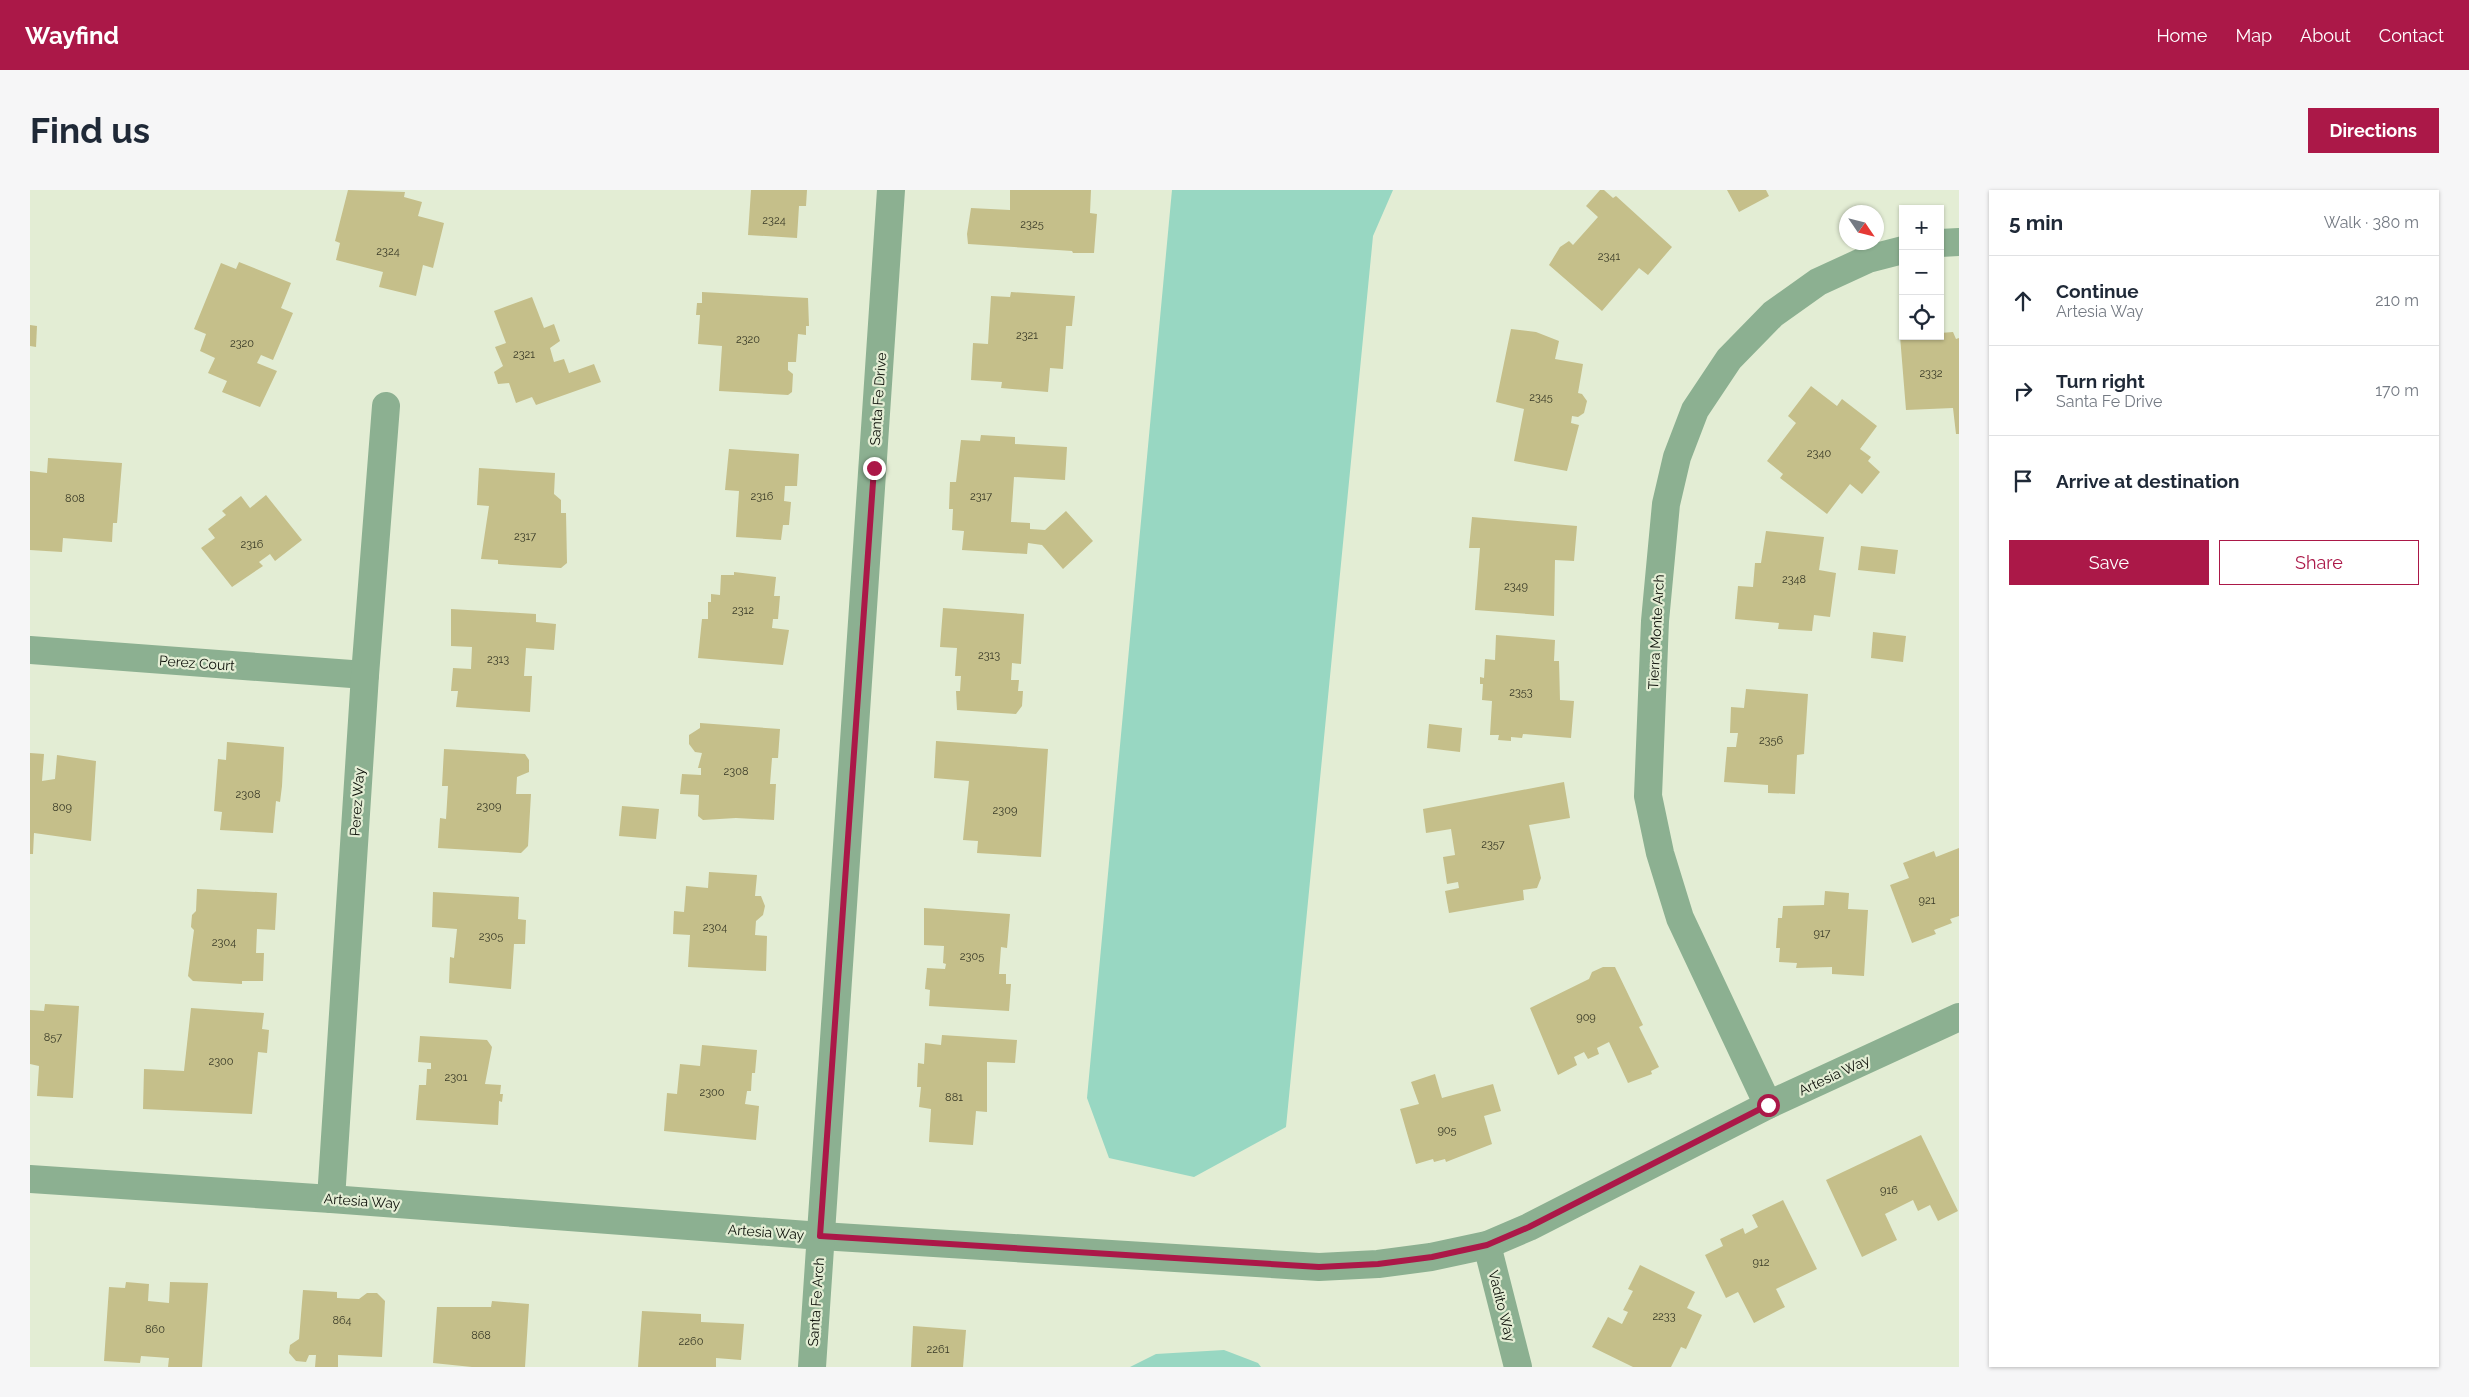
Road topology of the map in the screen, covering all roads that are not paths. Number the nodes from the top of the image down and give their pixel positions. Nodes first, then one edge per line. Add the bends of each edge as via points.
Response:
1 (891, 190) edge
2 (1959, 242) edge
3 (1944, 243) edge
4 (1899, 251) edge
5 (386, 406) dead end
6 (30, 650) edge
7 (365, 675) junction
8 (1959, 1017) edge
9 (1768, 1105) junction
10 (30, 1179) edge
11 (331, 1198) junction
12 (820, 1236) junction
13 (1487, 1245) junction
14 (812, 1367) edge
15 (1518, 1367) edge

1 - 12 street, Santa Fe Drive
2 - 3 street
4 - 9 street, Tierra Monte Arch via 1868,258 1818,282 1773,314 1729,360 1695,410 1676,457 1666,504 1655,621 1648,796 1660,853 1680,918
5 - 7 street, Perez Way
6 - 7 street, Perez Court
7 - 11 street, Perez Way
8 - 9 street, Artesia Way
9 - 13 street, Artesia Way via 1529,1227
10 - 11 street, Artesia Way
11 - 12 street, Artesia Way
12 - 13 street, Artesia Way via 1319,1267 1432,1257
12 - 14 street, Santa Fe Arch
13 - 15 street, Vadito Way

